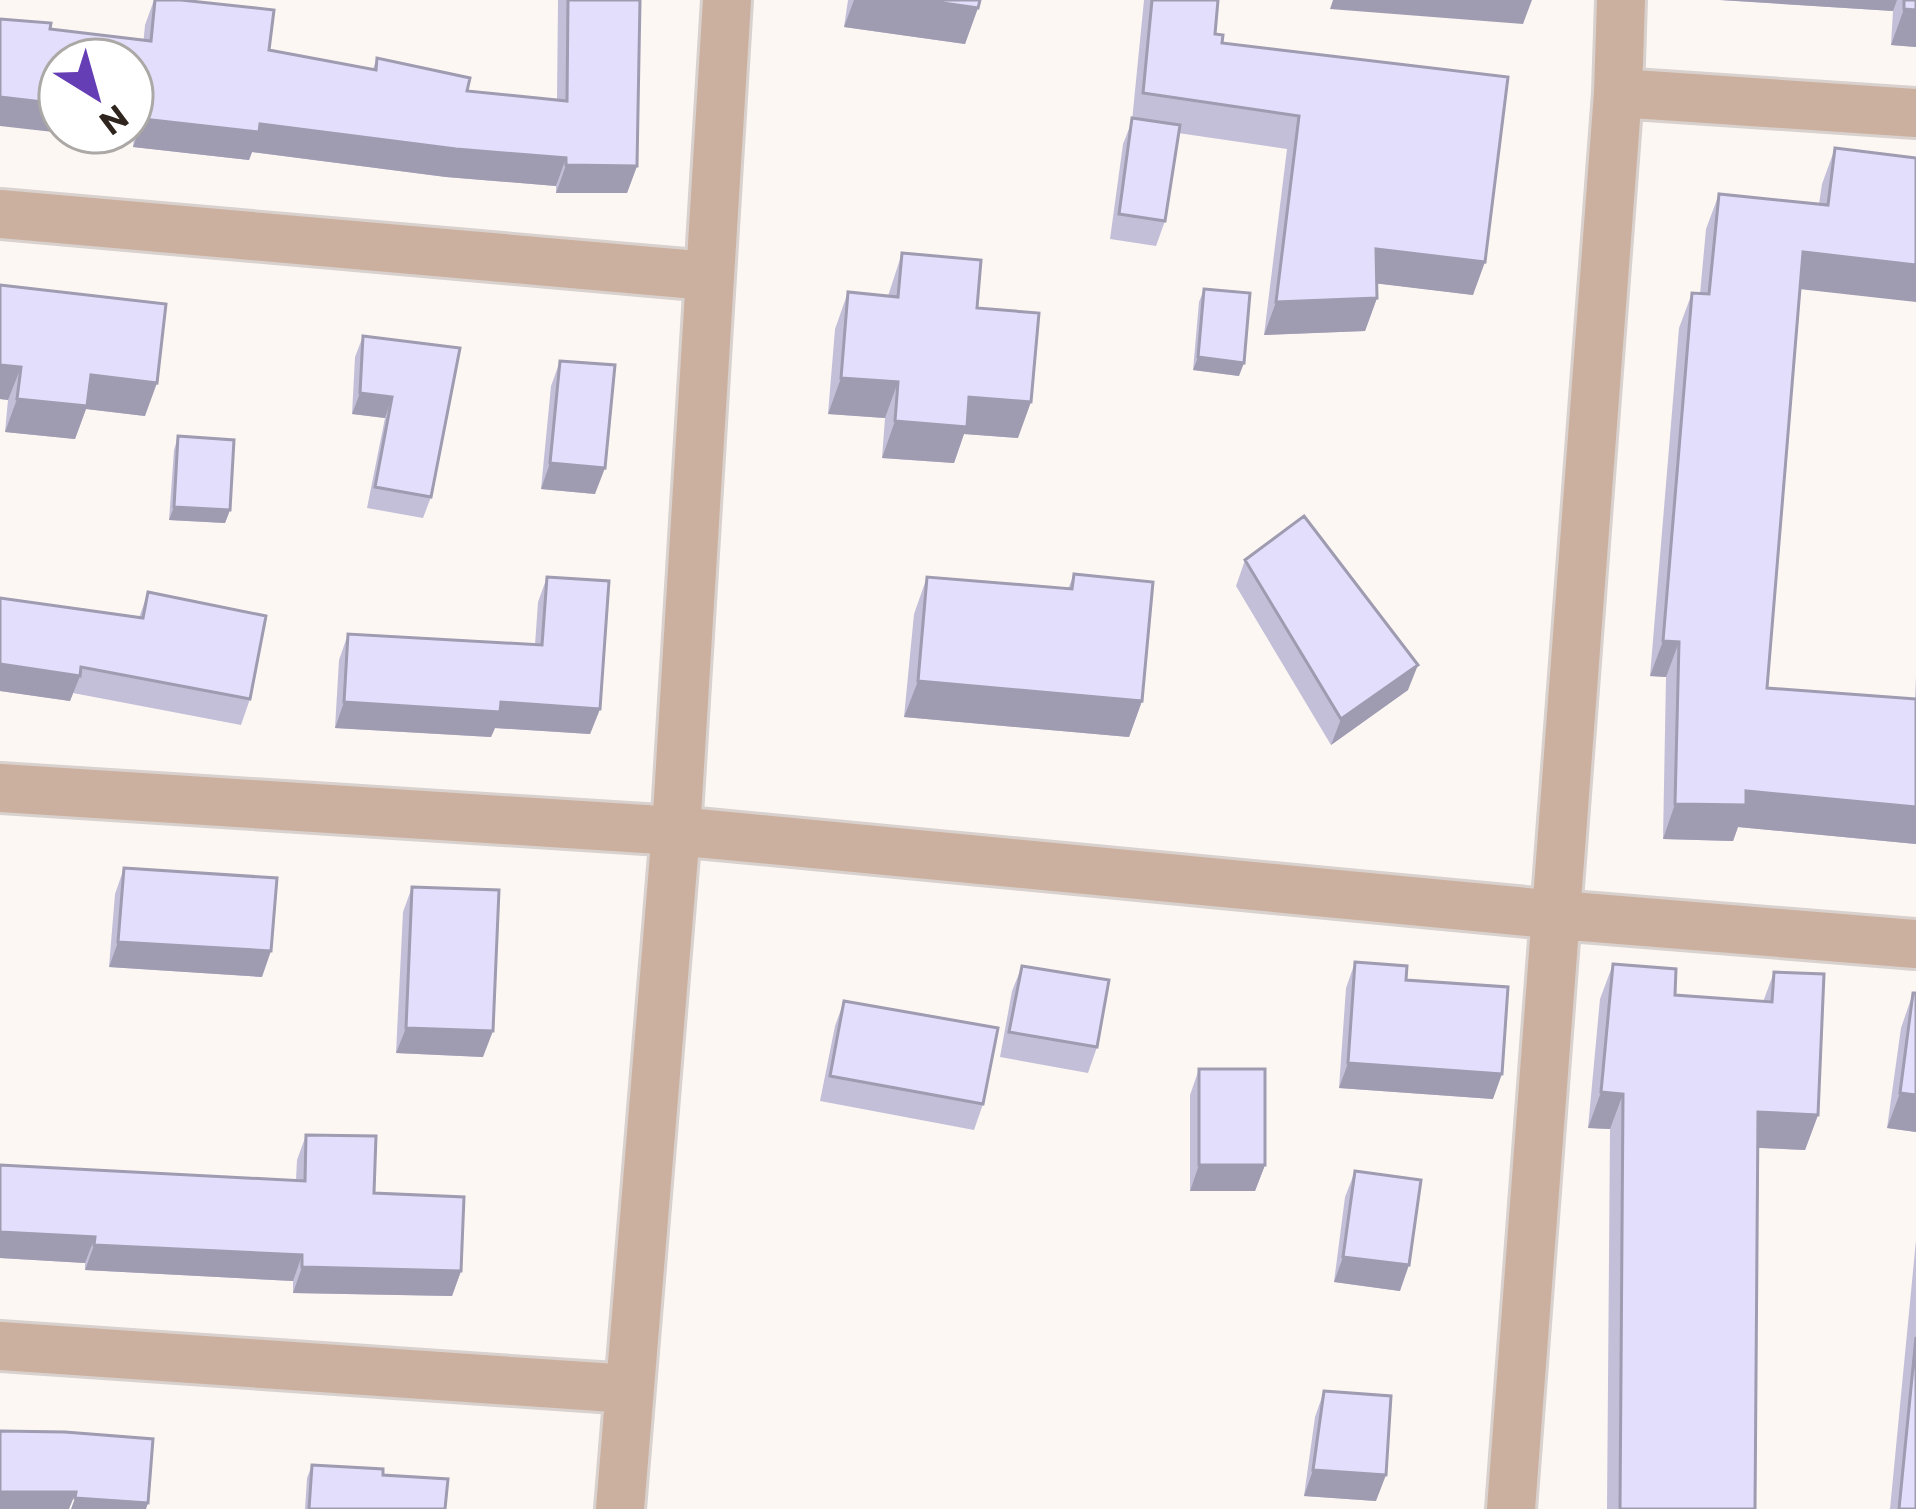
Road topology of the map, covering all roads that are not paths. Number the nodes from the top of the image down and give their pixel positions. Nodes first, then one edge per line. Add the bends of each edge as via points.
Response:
1 (727, 0) edge
2 (1621, 0) edge
3 (1618, 93) junction
4 (1916, 113) edge
5 (0, 214) edge
6 (708, 277) junction
7 (0, 788) edge
8 (676, 831) junction
9 (1558, 915) junction
10 (1916, 944) edge
11 (0, 1346) edge
12 (628, 1389) junction
13 (620, 1509) edge
14 (1510, 1509) edge

1 - 6 street
2 - 3 street
3 - 4 street
3 - 9 street
5 - 6 street
6 - 8 street
7 - 8 street
8 - 9 street
8 - 12 street
9 - 10 street
9 - 14 street
11 - 12 street
12 - 13 street

